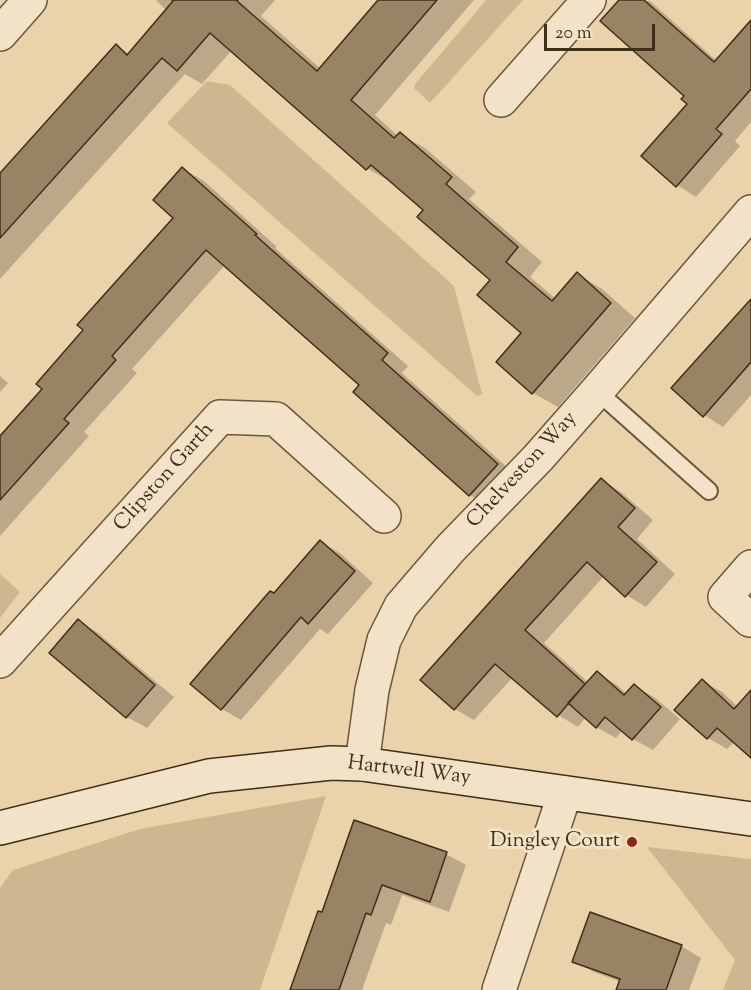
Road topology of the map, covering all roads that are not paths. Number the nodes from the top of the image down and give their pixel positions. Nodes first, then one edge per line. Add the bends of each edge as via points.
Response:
1 (30, 0) edge
2 (589, 0) edge
3 (0, 34) edge
4 (501, 100) dead end
5 (751, 212) edge
6 (597, 391) junction
7 (710, 491) dead end
8 (384, 516) dead end
9 (751, 567) edge
10 (750, 620) edge
11 (0, 661) edge
12 (362, 764) junction
13 (565, 793) junction
14 (751, 819) edge
15 (0, 828) edge
16 (500, 990) edge

1 - 3 street
2 - 4 street
5 - 6 street, Chelveston Way
6 - 7 lane
6 - 12 street, Chelveston Way via 401,606 384,640 372,690
8 - 11 street, Clipston Garth via 276,419 220,417
9 - 10 street via 725,597
12 - 13 street, Hartwell Way
12 - 15 street, Hartwell Way via 331,763 209,776
13 - 14 street, Hartwell Way
13 - 16 street

